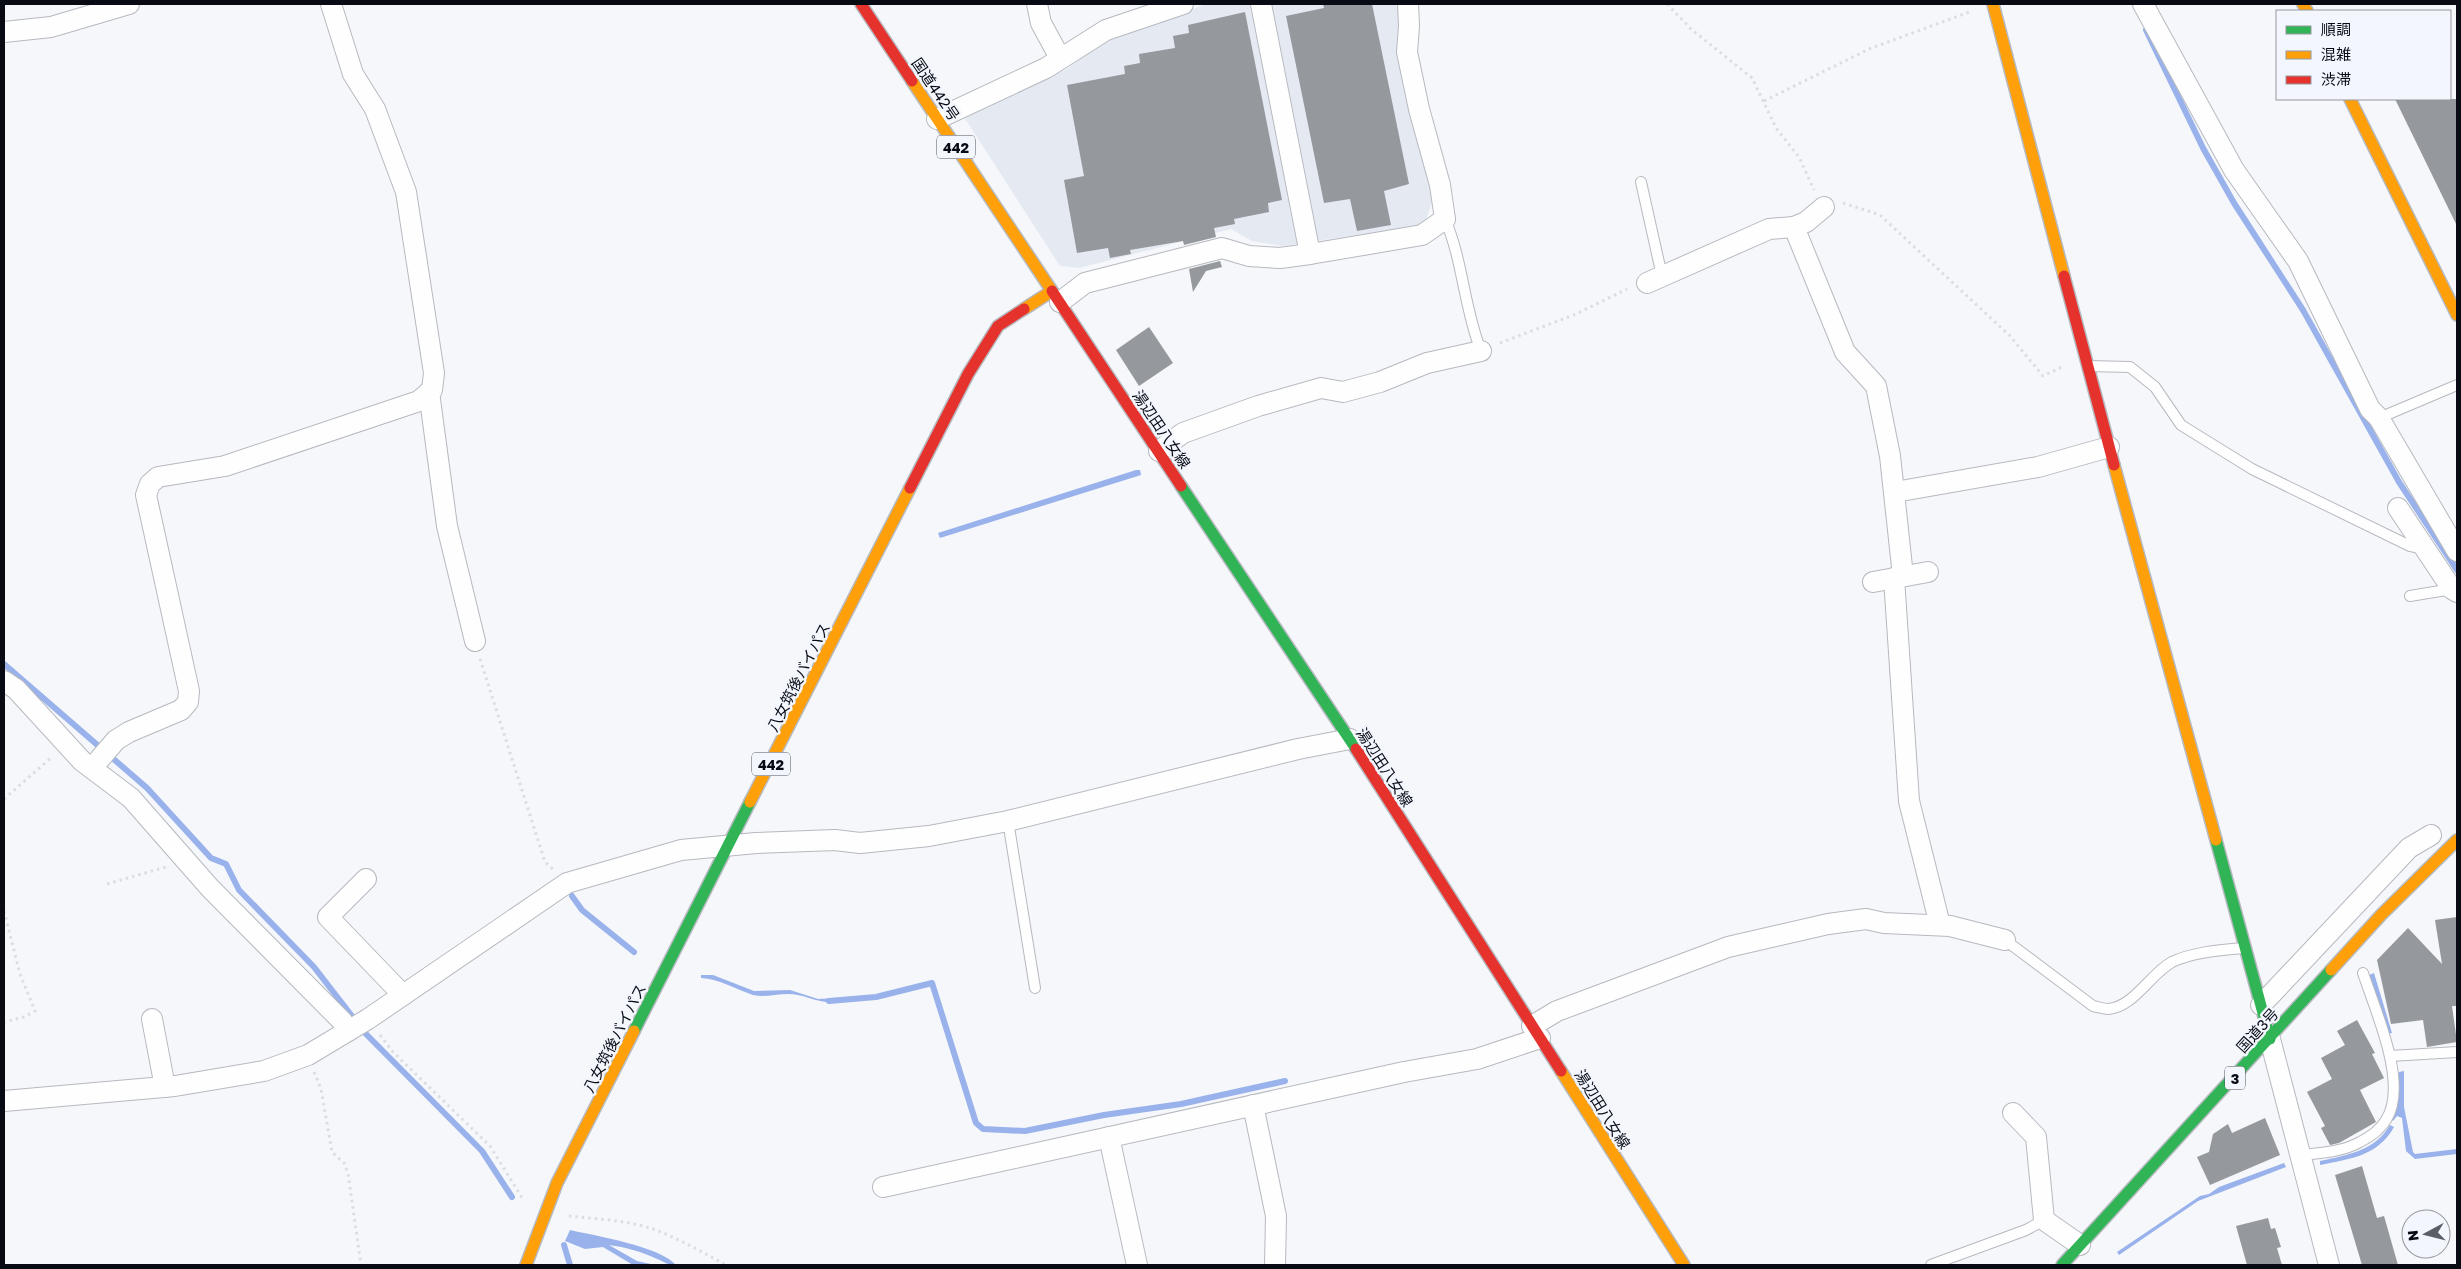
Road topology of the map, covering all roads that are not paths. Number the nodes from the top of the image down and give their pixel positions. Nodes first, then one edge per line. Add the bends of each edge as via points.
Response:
1 (129, 4) edge
2 (331, 4) edge
3 (861, 4) edge
4 (1037, 4) edge
5 (1183, 4) edge
6 (1261, 4) edge
7 (1408, 4) edge
8 (1994, 4) edge
9 (2143, 4) edge
10 (4, 32) edge
11 (1060, 58) junction
12 (2350, 100) edge
13 (937, 119) junction
14 (1641, 182) dead end
15 (1824, 207) road end
16 (1446, 219) junction
17 (1794, 227) junction
18 (1310, 254) junction
19 (1654, 280) joint
20 (1056, 297) junction
21 (2457, 315) edge
22 (1481, 351) joint
23 (2086, 361) junction
24 (2457, 385) edge
25 (429, 392) junction
26 (2379, 418) junction
27 (2109, 446) junction
28 (1158, 451) junction
29 (1895, 492) junction
30 (2398, 508) dead end
31 (2426, 550) junction
32 (2457, 552) edge
33 (1928, 572) dead end
34 (1899, 577) junction
35 (1874, 582) dead end
36 (2454, 591) edge
37 (2410, 596) dead end
38 (475, 641) road end
39 (4, 680) edge
40 (1350, 739) junction
41 (92, 768) junction
42 (1008, 821) junction
43 (2431, 835) dead end
44 (2457, 840) edge
45 (730, 845) junction
46 (366, 879) dead end
47 (1940, 925) junction
48 (2005, 940) joint
49 (2246, 948) junction
50 (2363, 973) dead end
51 (1035, 988) dead end
52 (403, 995) junction
53 (2261, 1005) junction
54 (152, 1019) dead end
55 (358, 1026) junction
56 (1536, 1032) junction
57 (2270, 1039) junction
58 (2457, 1052) edge
59 (2390, 1056) junction
60 (165, 1087) junction
61 (4, 1101) edge
62 (1253, 1105) junction
63 (2013, 1113) dead end
64 (1109, 1137) junction
65 (2301, 1156) junction
66 (883, 1187) dead end
67 (2044, 1220) junction
68 (2080, 1245) junction
69 (526, 1265) edge
70 (1137, 1265) edge
71 (1275, 1265) edge
72 (1684, 1265) edge
73 (1931, 1265) edge
74 (2062, 1265) edge
75 (2329, 1265) edge

1 - 10 street via 51,27
2 - 25 street via 353,74 375,110 406,192 434,373
3 - 13 main road, 国道442号 / 442
4 - 11 street via 1041,22
5 - 11 street via 1106,30
6 - 18 street
7 - 16 street via 1407,52
8 - 23 main road
9 - 26 street via 2234,170 2298,261 2370,408
11 - 13 street via 1046,68
12 - 21 main road
13 - 20 main road, 国道442号 / 442
14 - 19 lane
15 - 17 street
16 - 18 street via 1422,235
16 - 22 lane via 1454,240 1473,331
17 - 19 street via 1769,229
17 - 29 street via 1845,352 1876,386
18 - 20 street via 1280,258 1248,256 1222,248 1085,283
20 - 28 main road, 湯辺田八女線
20 - 45 main road, 八女筑後バイパス / 442 via 998,326 968,374
22 - 28 street via 1427,363 1344,392 1321,388 1258,406 1183,433
23 - 27 main road
23 - 31 lane via 2130,367 2155,387 2181,426 2252,469 2410,546
24 - 26 lane
25 - 38 street via 447,526
25 - 41 street via 419,401 225,466 158,477 150,484 146,495 190,691 188,702 181,710 116,740
26 - 32 street
27 - 29 street via 2038,466
27 - 49 main road
28 - 40 main road, 湯辺田八女線
29 - 34 street
30 - 31 street
31 - 36 street
33 - 34 street
34 - 35 street
34 - 47 street via 1909,801
36 - 37 lane
39 - 41 street
40 - 42 street
40 - 56 main road, 湯辺田八女線
41 - 55 street via 131,798 210,888 342,1021
42 - 45 street via 929,836 860,843 836,840
42 - 51 lane
43 - 53 street via 2409,848
44 - 57 main road, 国道3号 / 3 via 2406,888
45 - 52 street via 681,850 567,883
45 - 69 main road, 八女筑後バイパス / 442 via 557,1183
46 - 52 street via 328,917
47 - 48 street
47 - 56 street via 1884,923 1866,919 1828,924 1728,947 1556,1011
48 - 49 lane via 2093,1006 2108,1009 2124,1004 2173,962
49 - 53 main road
50 - 59 lane
52 - 55 street
53 - 57 main road
54 - 60 street
55 - 60 street via 308,1055 264,1071
56 - 62 street via 1477,1059
56 - 72 main road, 湯辺田八女線
57 - 65 street
57 - 68 main road, 国道3号 / 3
58 - 59 lane
59 - 65 lane via 2393,1101 2387,1120 2377,1132 2336,1151
60 - 61 street
62 - 64 street
62 - 71 street via 1276,1216
63 - 67 street via 2036,1137
64 - 66 street
64 - 70 street
65 - 75 street
67 - 68 street
67 - 73 lane via 2026,1230
68 - 74 main road, 国道3号 / 3

